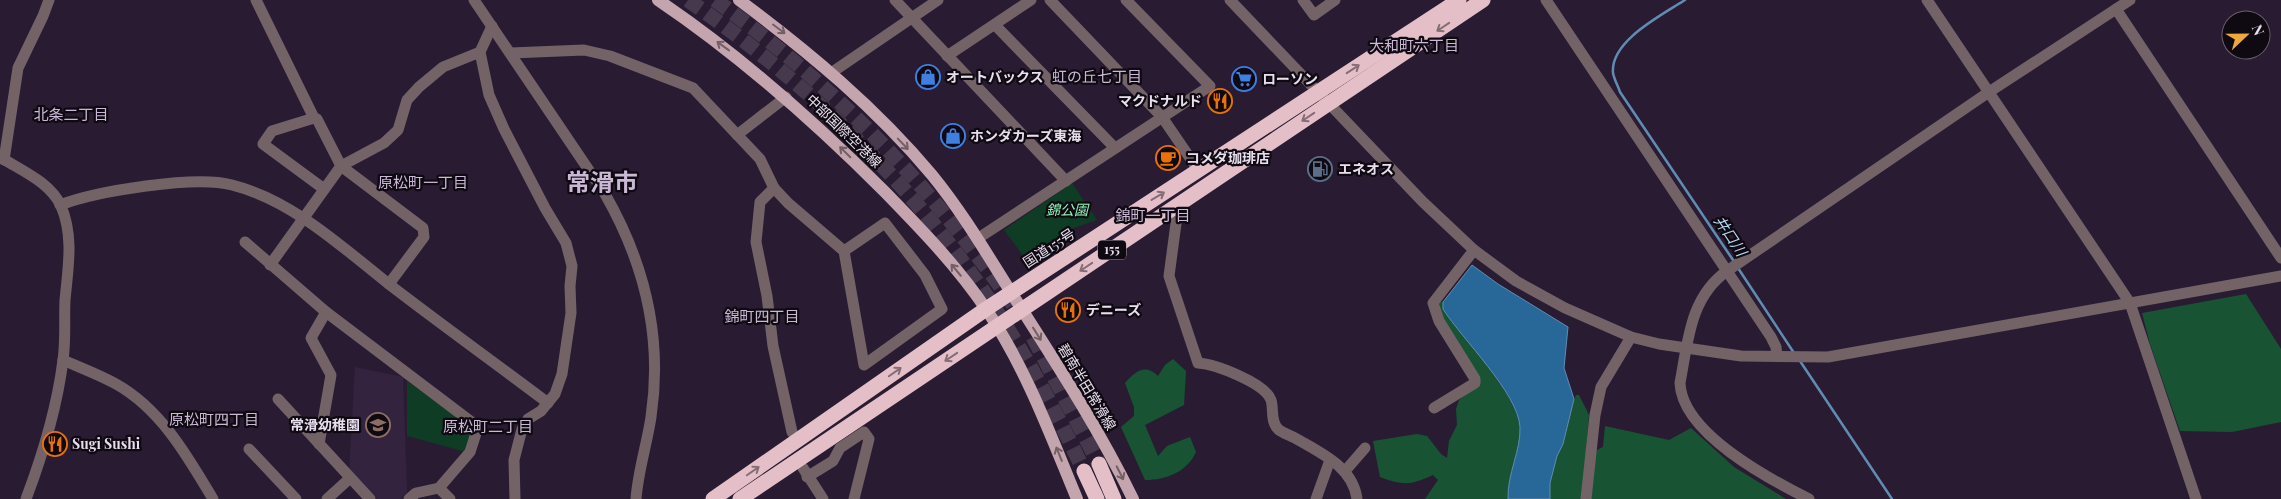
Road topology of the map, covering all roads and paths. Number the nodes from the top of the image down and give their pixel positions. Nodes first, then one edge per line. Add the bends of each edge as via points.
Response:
1 (49, 0) edge
2 (256, 0) edge
3 (474, 0) edge
4 (658, 0) edge
5 (740, 0) edge
6 (895, 0) edge
7 (938, 0) edge
8 (1031, 0) edge
9 (1050, 0) edge
10 (1126, 0) edge
11 (1230, 0) edge
12 (1303, 0) edge
13 (1335, 0) edge
14 (1459, 0) edge
15 (1483, 0) edge
16 (1546, 0) edge
17 (1927, 0) edge
18 (2130, 0) edge
19 (2116, 9) junction
20 (911, 18) junction
21 (995, 25) junction
22 (492, 26) junction
23 (480, 52) junction
24 (511, 53) junction
25 (947, 56) junction
26 (831, 73) junction
27 (1989, 92) junction
28 (786, 97) junction
29 (1325, 97) junction
30 (1162, 117) junction
31 (314, 118) junction
32 (737, 135) junction
33 (1115, 148) junction
34 (2, 159) edge
35 (341, 166) junction
36 (1199, 171) junction
37 (1066, 181) junction
38 (324, 188) junction
39 (774, 188) junction
40 (60, 205) junction
41 (1176, 207) junction
42 (302, 218) junction
43 (977, 239) junction
44 (245, 242) dead end
45 (1474, 250) junction
46 (844, 251) junction
47 (2281, 258) edge
48 (270, 264) junction
49 (1727, 270) junction
50 (2281, 276) edge
51 (389, 284) junction
52 (1011, 292) junction
53 (2130, 302) junction
54 (986, 309) junction
55 (1022, 309) junction
56 (326, 312) junction
57 (997, 326) junction
58 (1631, 337) junction
59 (1687, 348) junction
60 (1777, 356) junction
61 (63, 360) junction
62 (278, 399) dead end
63 (548, 402) junction
64 (1434, 408) dead end
65 (792, 432) dead end
66 (319, 444) junction
67 (1365, 448) dead end
68 (249, 449) dead end
69 (1330, 460) junction
70 (1099, 464) tunnel mouth
71 (1084, 470) tunnel mouth
72 (1345, 471) junction
73 (349, 479) junction
74 (439, 488) junction
75 (26, 499) edge
76 (213, 499) edge
77 (296, 499) edge
78 (327, 499) edge
79 (370, 499) edge
80 (409, 499) edge
81 (450, 499) edge
82 (514, 499) edge
83 (636, 499) edge
84 (713, 499) edge
85 (740, 499) edge
86 (823, 499) edge
87 (854, 499) edge
88 (1077, 499) edge
89 (1097, 499) edge
90 (1114, 499) edge
91 (1133, 499) edge
92 (1316, 499) edge
93 (1357, 499) edge
94 (1586, 499) edge
95 (1809, 499) edge
96 (2196, 499) edge

1 - 34 street via 18,68
2 - 31 street
3 - 22 street
28 -> 4 main road, 中部国際空港線
5 -> 26 main road
6 - 20 street
7 - 20 street
8 - 21 street
9 - 30 street
10 - 30 street via 1210,86
11 - 29 street
12 - 13 street via 1314,15
29 -> 14 highway, 国道155号 / 155
15 -> 29 highway, 国道155号 / 155
16 - 49 street
17 - 27 street
18 - 19 street
19 - 27 street
19 - 47 street
20 - 25 street
20 - 26 street
21 - 25 street
21 - 33 street
22 - 23 street
22 - 24 street
23 - 35 street via 443,67 427,78 407,100 398,130 384,143
23 - 63 street via 489,95 504,129 571,255 571,313 562,374 555,394
24 - 32 street via 584,50 610,56 693,88
24 - 83 street via 609,201 628,239 645,288 654,339 654,390
25 - 37 street
26 -> 43 main road via 932,175
27 - 49 street
27 - 53 street
28 - 32 street
54 -> 28 main road, 中部国際空港線 via 909,217
29 - 36 highway, 国道155号 / 155
29 -> 41 highway, 国道155号 / 155
29 - 45 street via 1423,202
30 - 33 street
30 - 36 street
31 - 35 street
31 - 38 street via 272,131 263,144
32 - 39 street via 760,159
33 - 37 street
34 - 40 street via 47,186
35 - 38 street
35 - 51 street via 423,228 424,237
52 -> 36 highway, 国道155号 / 155
37 - 43 street
38 - 42 street
39 - 46 street
39 - 65 street via 760,202 756,242 767,296 772,346
40 - 42 street via 92,195 187,182 213,182 251,190
40 - 61 street via 68,227 70,251
41 -> 55 highway, 国道155号 / 155
41 - 69 street via 1170,276 1198,363 1258,384 1270,398 1277,428
42 - 48 street
42 - 51 street
43 - 52 main road
44 - 48 street
45 - 58 street via 1534,292
45 - 64 street via 1433,303 1439,321 1475,379 1474,383
46 - 46 street via 848,270 864,365 942,309 925,275 884,223
48 - 56 street
49 - 59 street via 1701,297
49 - 60 street via 1771,336
50 - 53 street
51 - 63 street
52 - 54 highway, 国道155号 / 155
52 - 55 main road, 碧南半田常滑線
53 - 60 street via 1828,357
53 - 96 street
54 - 57 main road
84 -> 54 highway, 国道155号 / 155
55 - 57 highway, 国道155号 / 155
55 -> 91 main road, 碧南半田常滑線 via 1093,425
56 - 66 street via 311,338 330,375
56 - 74 street via 478,428 470,452
57 -> 85 highway, 国道155号 / 155
88 -> 57 main road via 1037,402
58 - 59 street
58 - 94 street via 1601,386
59 - 60 street via 1742,356
59 - 95 street via 1680,383 1688,410 1720,442 1756,470
61 - 75 street via 48,436
61 - 76 street via 117,384 138,400 183,449
62 - 66 street
63 - 82 street via 528,419 522,429 514,460
66 - 73 street
67 - 72 street
68 - 77 street
69 - 72 street
69 - 92 street
70 - 90 highway
71 - 89 highway
72 - 93 street via 1355,485
73 - 78 street
73 - 79 street
74 - 80 street via 416,493
74 - 81 street
86 - 87 street via 805,473 833,461 840,448 864,432 869,439

